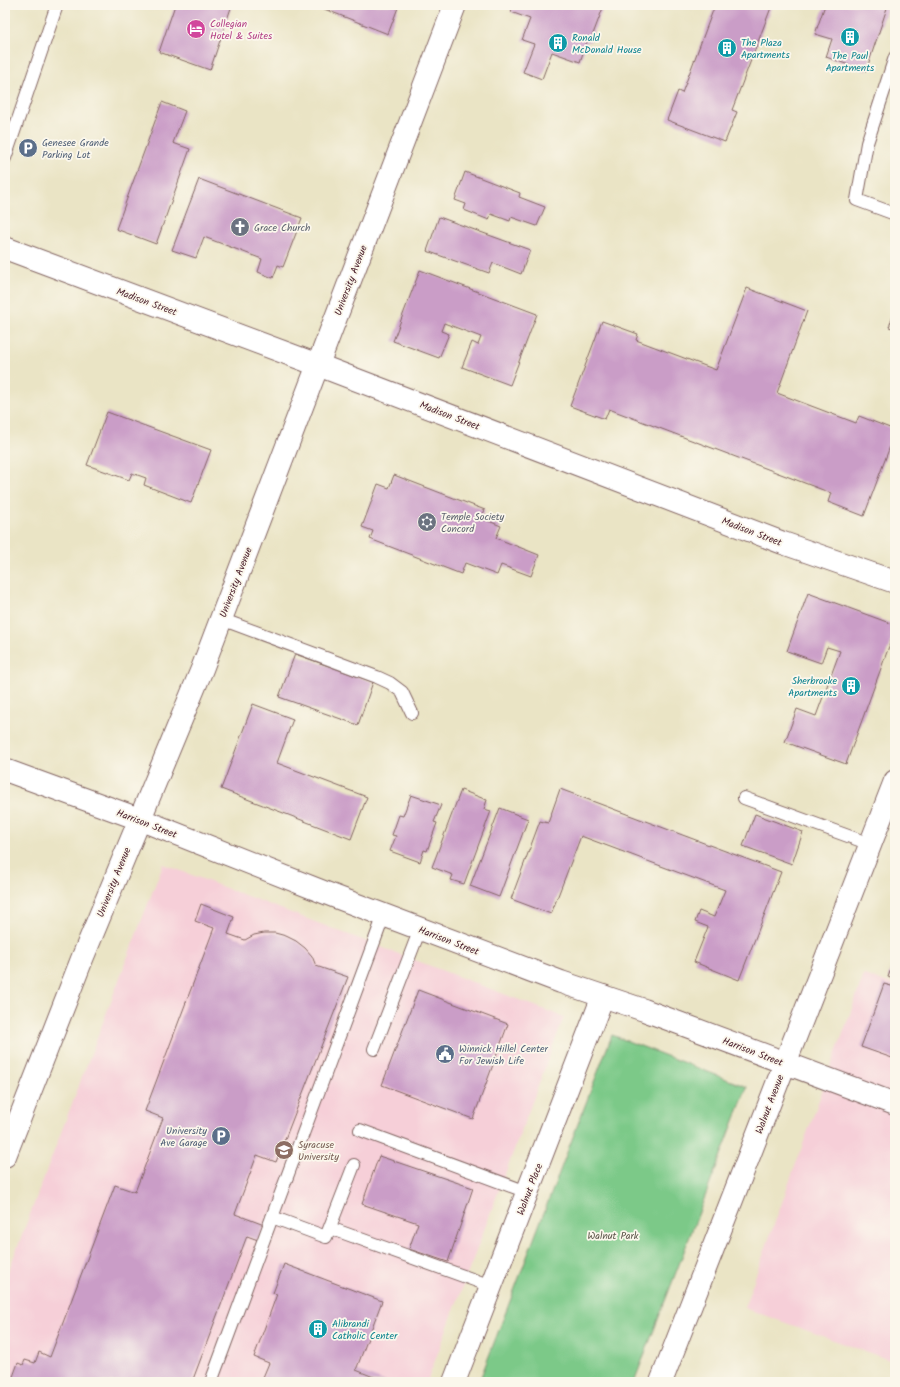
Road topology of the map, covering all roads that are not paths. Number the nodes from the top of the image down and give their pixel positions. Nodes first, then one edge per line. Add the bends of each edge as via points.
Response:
1 (57, 5) edge
2 (455, 5) edge
3 (895, 57) edge
4 (5, 158) edge
5 (895, 214) edge
6 (5, 248) edge
7 (318, 364) junction
8 (895, 582) edge
9 (221, 619) junction
10 (412, 713) dead end
11 (5, 770) edge
12 (895, 780) edge
13 (744, 798) dead end
14 (139, 819) junction
15 (870, 844) junction
16 (384, 915) junction
17 (420, 929) junction
18 (603, 996) junction
19 (374, 1049) dead end
20 (785, 1062) junction
21 (895, 1104) edge
22 (360, 1130) dead end
23 (5, 1156) edge
24 (354, 1165) dead end
25 (527, 1192) junction
26 (272, 1217) junction
27 (330, 1228) junction
28 (491, 1286) junction
29 (211, 1382) edge
30 (454, 1382) edge
31 (661, 1382) edge

1 - 4 lane
2 - 7 street, University Avenue
3 - 5 lane via 866,143 857,200
6 - 7 street, Madison Street
7 - 8 street, Madison Street via 783,543
7 - 9 street, University Avenue
9 - 10 lane via 390,683 402,692
9 - 14 street, University Avenue
11 - 14 street, Harrison Street
12 - 15 street, Walnut Avenue
13 - 15 lane
14 - 16 street, Harrison Street
14 - 23 street, University Avenue
15 - 20 street, Walnut Avenue
16 - 17 street, Harrison Street
16 - 26 lane
17 - 18 street, Harrison Street
17 - 19 lane
18 - 20 street, Harrison Street
18 - 25 street, Walnut Place
20 - 21 street, Harrison Street
20 - 31 street, Walnut Avenue
22 - 25 lane
24 - 27 lane
25 - 28 street, Walnut Place
26 - 27 lane via 326,1237
26 - 29 lane
27 - 28 lane
28 - 30 street, Walnut Place

